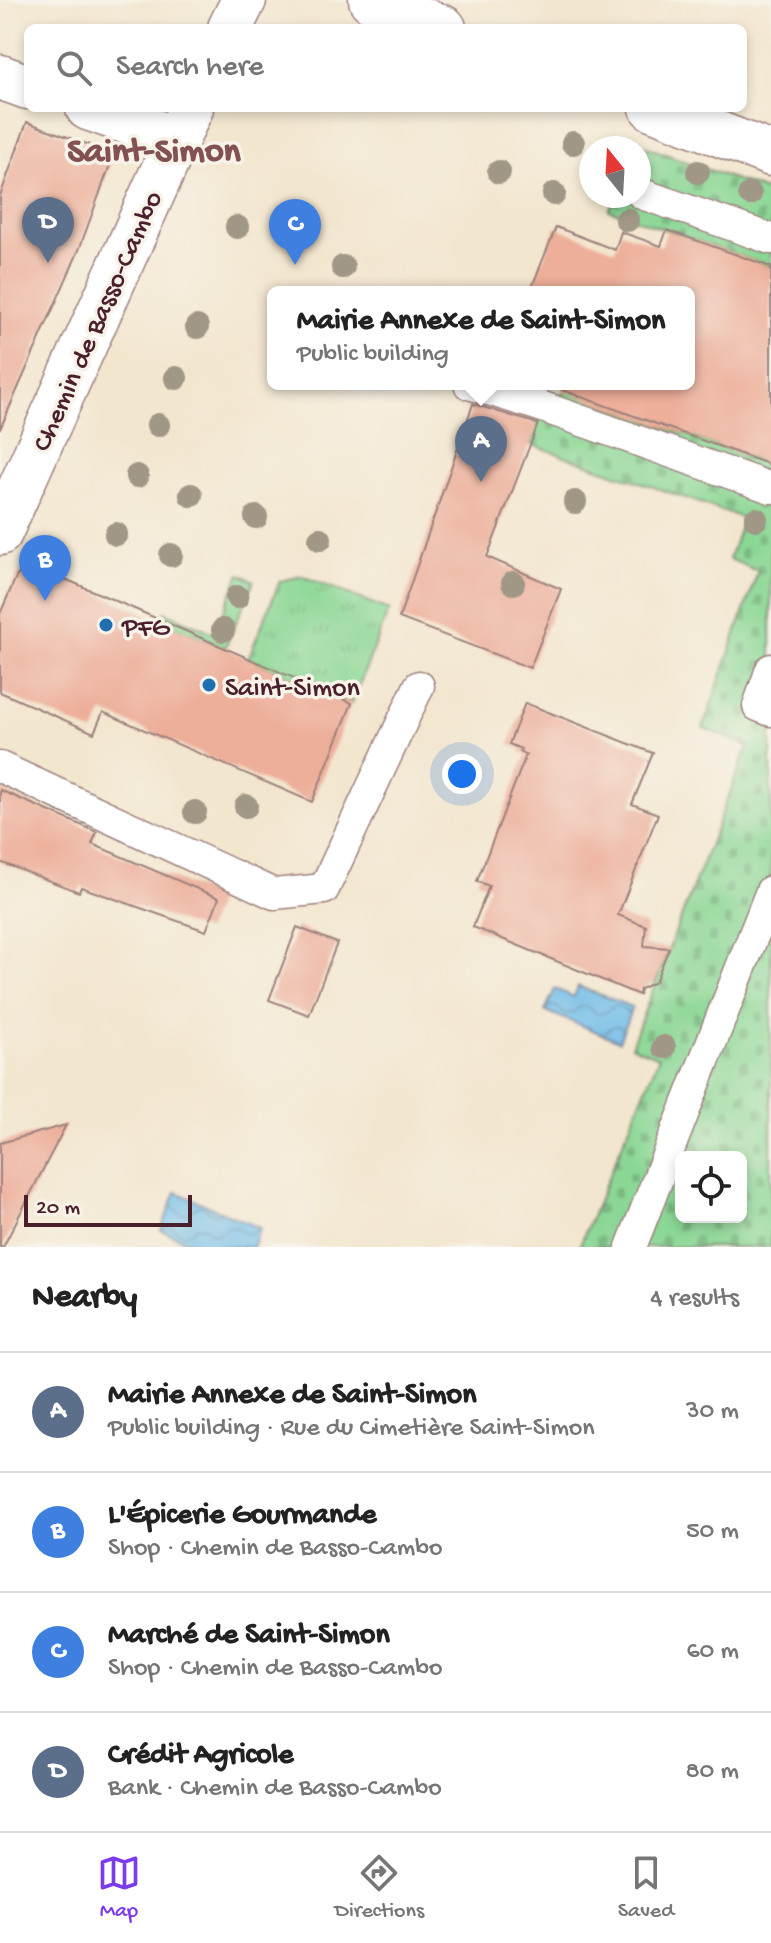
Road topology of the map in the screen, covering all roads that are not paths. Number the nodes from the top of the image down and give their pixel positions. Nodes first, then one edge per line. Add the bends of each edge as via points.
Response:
1 (244, 0) edge
2 (371, 0) edge
3 (232, 24) edge
4 (434, 24) edge
5 (0, 77) edge
6 (24, 86) edge
7 (113, 112) edge
8 (662, 112) edge
9 (183, 123) edge
10 (771, 154) edge
11 (651, 197) edge
12 (771, 239) edge
13 (488, 390) edge
14 (771, 488) edge
15 (0, 533) edge
16 (771, 669) edge
17 (419, 686) dead end
18 (771, 711) edge
19 (0, 767) edge
20 (771, 891) edge
21 (631, 1247) edge

1 - 3 street
2 - 4 street
5 - 6 street
7 - 9 street
8 - 10 street
9 - 15 street, Chemin de Basso-Cambo
11 - 12 lane
13 - 14 lane
16 - 18 lane via 758,706
17 - 19 lane via 324,889 274,894
20 - 21 lane

